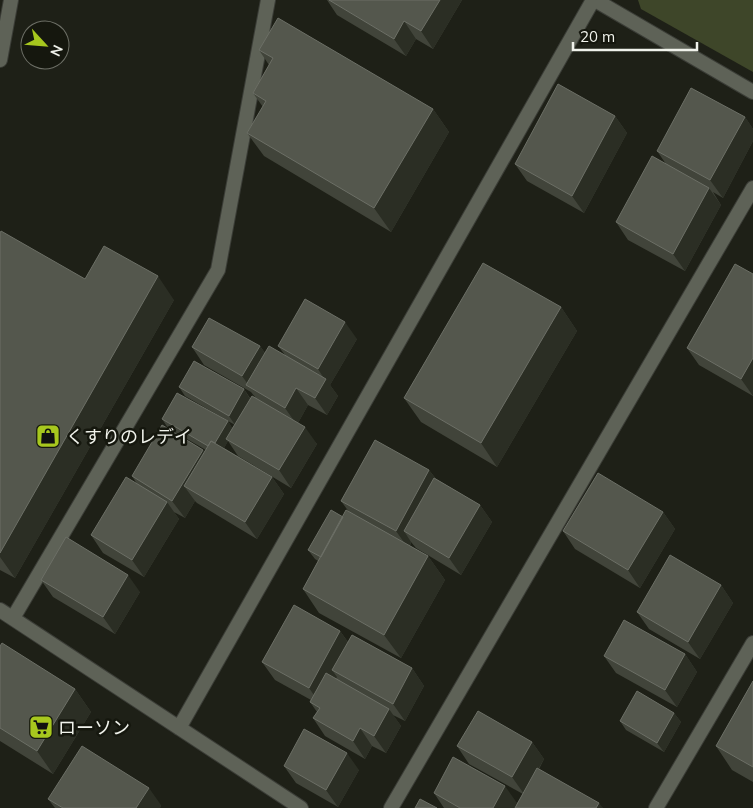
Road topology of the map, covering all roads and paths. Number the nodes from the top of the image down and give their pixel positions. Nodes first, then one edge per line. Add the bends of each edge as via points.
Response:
1 (11, 0) edge
2 (268, 0) edge
3 (594, 0) edge
4 (0, 60) edge
5 (753, 92) edge
6 (753, 188) edge
7 (0, 610) edge
8 (13, 618) junction
9 (753, 643) edge
10 (178, 728) junction
11 (301, 808) edge
12 (391, 808) edge
13 (656, 808) edge

1 - 4 street
2 - 8 street via 218,270
3 - 5 street
3 - 10 street
6 - 12 street
7 - 8 street
8 - 10 street
9 - 13 street
10 - 11 street

